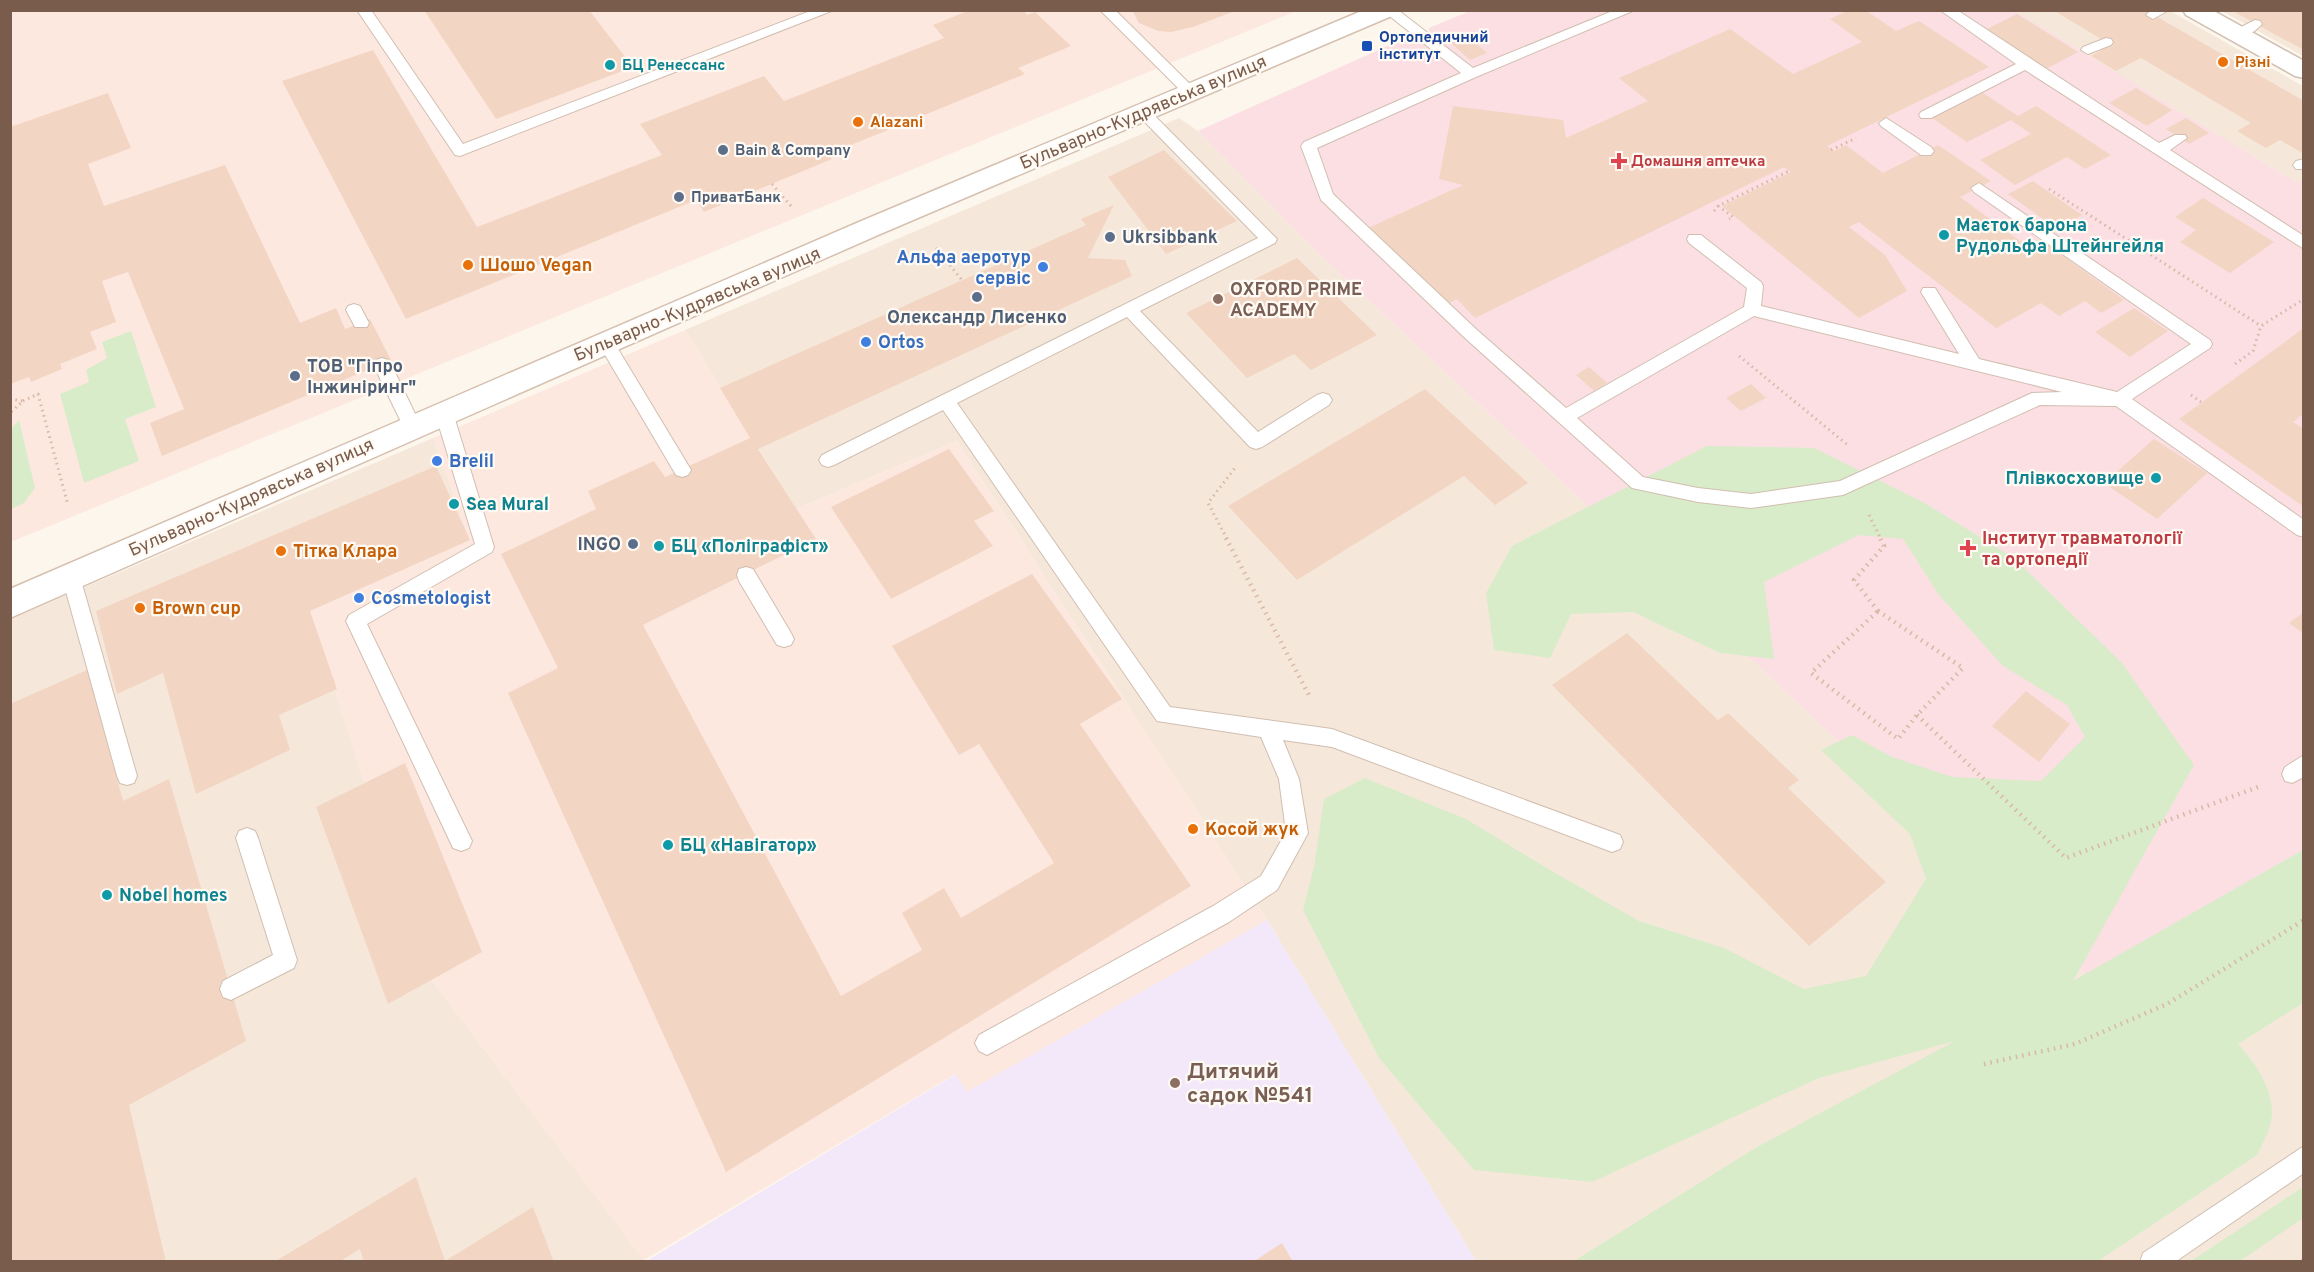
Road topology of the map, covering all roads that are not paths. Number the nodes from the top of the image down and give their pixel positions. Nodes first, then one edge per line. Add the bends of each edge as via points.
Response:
1 (364, 10) edge
2 (827, 10) edge
3 (1107, 10) edge
4 (1628, 10) edge
5 (1947, 10) edge
6 (2194, 10) edge
7 (1382, 11) edge
8 (2106, 42) dead end
9 (2088, 50) dead end
10 (2026, 64) junction
11 (2304, 71) edge
12 (1471, 74) junction
13 (1190, 92) junction
14 (1143, 112) junction
15 (1926, 115) dead end
16 (1886, 123) dead end
17 (2180, 138) dead end
18 (2158, 150) junction
19 (1926, 151) dead end
20 (1978, 188) dead end
21 (1695, 239) dead end
22 (2304, 244) edge
23 (1929, 292) dead end
24 (1129, 309) junction
25 (1752, 310) junction
26 (606, 343) junction
27 (1973, 363) junction
28 (382, 364) dead end
29 (2119, 399) junction
30 (1323, 400) dead end
31 (946, 401) junction
32 (444, 413) junction
33 (1565, 417) junction
34 (412, 426) junction
35 (828, 460) dead end
36 (682, 470) dead end
37 (2304, 530) edge
38 (746, 575) dead end
39 (71, 578) junction
40 (10, 604) edge
41 (784, 639) dead end
42 (1268, 729) junction
43 (127, 776) dead end
44 (248, 838) dead end
45 (461, 841) dead end
46 (1612, 842) dead end
47 (231, 989) dead end
48 (987, 1043) dead end
49 (2304, 1158) edge
50 (2152, 1262) edge

1 - 2 lane via 460,151
3 - 13 lane
4 - 12 lane
5 - 10 lane
6 - 11 main road via 2246,29
7 - 12 lane
7 - 13 main road, Бульварно-Кудрявська вулиця
8 - 9 lane
10 - 15 lane
10 - 18 lane
12 - 33 lane via 1308,146 1326,196
13 - 14 main road, Бульварно-Кудрявська вулиця
14 - 24 lane via 1269,239
14 - 26 main road, Бульварно-Кудрявська вулиця
16 - 19 lane
17 - 18 lane
18 - 22 lane
20 - 29 lane via 2204,344
21 - 25 lane via 1755,286
23 - 27 lane
24 - 30 lane via 1256,442
24 - 31 lane
25 - 27 lane
25 - 33 lane
26 - 32 main road, Бульварно-Кудрявська вулиця
26 - 36 lane
27 - 29 lane
28 - 34 lane
29 - 33 lane via 2038,398 1843,488 1752,501 1638,483
29 - 37 lane
31 - 35 lane
31 - 42 lane via 1164,716
32 - 34 main road, Бульварно-Кудрявська вулиця
32 - 45 lane via 485,547 356,621
34 - 39 main road, Бульварно-Кудрявська вулиця
38 - 41 lane
39 - 40 main road, Бульварно-Кудрявська вулиця
39 - 43 lane
42 - 46 lane via 1332,738
42 - 48 lane via 1289,779 1297,833 1269,882 1221,914
44 - 47 lane via 286,960
49 - 50 lane

